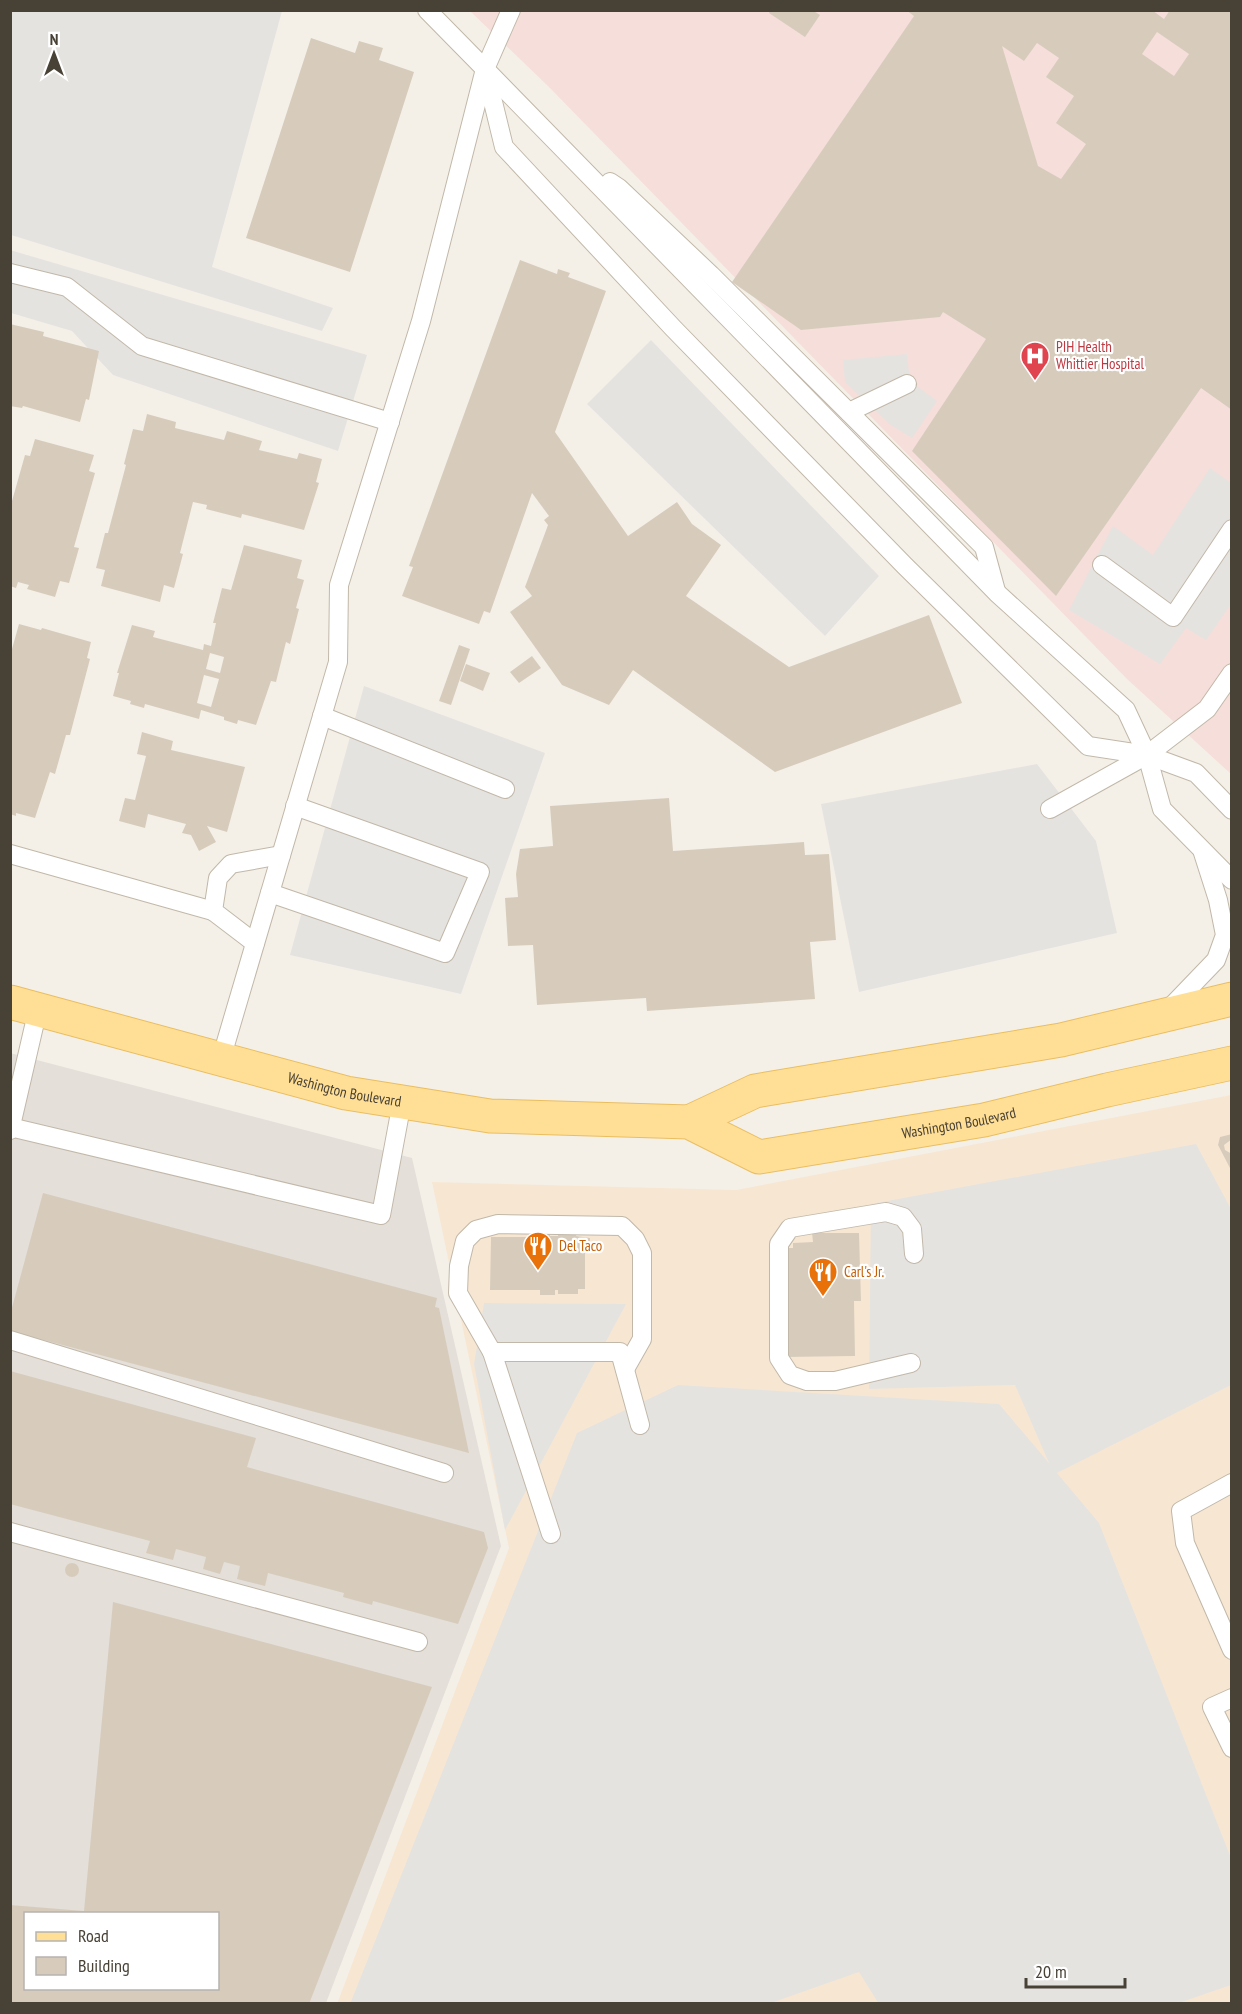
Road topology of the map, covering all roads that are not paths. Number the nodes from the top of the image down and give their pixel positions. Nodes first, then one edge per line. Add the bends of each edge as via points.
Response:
1 (427, 10) edge
2 (511, 10) edge
3 (485, 69) junction
4 (575, 159) junction
5 (10, 273) edge
6 (907, 384) dead end
7 (849, 412) junction
8 (390, 422) junction
9 (1232, 529) edge
10 (1102, 565) dead end
11 (997, 593) junction
12 (1232, 673) edge
13 (322, 716) junction
14 (1147, 755) junction
15 (505, 789) dead end
16 (295, 806) junction
17 (1050, 808) dead end
18 (1232, 810) edge
19 (1201, 849) junction
20 (10, 854) edge
21 (281, 855) junction
22 (1232, 880) edge
23 (270, 893) junction
24 (213, 910) junction
25 (255, 943) junction
26 (1232, 999) edge
27 (24, 1005) edge
28 (1163, 1016) junction
29 (221, 1059) junction
30 (1232, 1063) edge
31 (402, 1102) junction
32 (689, 1122) junction
33 (11, 1128) edge
34 (914, 1254) dead end
35 (10, 1340) edge
36 (492, 1352) junction
37 (911, 1363) dead end
38 (625, 1369) junction
39 (640, 1425) dead end
40 (444, 1473) dead end
41 (1232, 1483) edge
42 (10, 1532) edge
43 (551, 1534) dead end
44 (418, 1642) dead end
45 (1232, 1650) edge
46 (1232, 1698) edge
47 (1232, 1748) edge

1 - 3 lane
2 - 3 lane
3 - 4 lane
3 - 8 lane via 421,321
3 - 14 lane via 504,147 681,337 904,566 1088,746
4 - 7 lane via 619,188
4 - 11 lane
5 - 8 lane via 67,287 142,346
6 - 7 lane
7 - 11 lane via 984,547
8 - 13 lane via 339,585 338,662
9 - 10 lane via 1173,617
11 - 14 lane via 1126,710
12 - 14 lane via 1207,709
13 - 15 lane
13 - 16 lane
14 - 17 lane
14 - 18 lane via 1196,773
14 - 19 lane via 1162,808
16 - 21 lane
16 - 23 lane via 480,872 445,953
19 - 22 lane
19 - 28 lane via 1225,935 1216,960
20 - 24 lane
21 - 23 lane
21 - 24 lane via 231,864 218,878
23 - 25 lane
24 - 25 lane
25 - 29 lane
26 - 28 main road, Washington Boulevard
27 - 29 main road, Washington Boulevard
27 - 33 lane
28 - 32 main road, Washington Boulevard via 1061,1040 755,1091
29 - 31 main road, Washington Boulevard via 346,1092
30 - 32 main road, Washington Boulevard via 984,1120 759,1157
31 - 32 main road, Washington Boulevard via 490,1116
31 - 33 lane via 381,1215
34 - 37 lane via 912,1229 903,1217 886,1212 790,1228 779,1244 778,1358 790,1375 807,1381 835,1381
35 - 40 lane
36 - 38 lane via 621,1352
36 - 38 lane via 458,1293 465,1240 476,1230 498,1224 622,1226 642,1253 642,1339
36 - 43 lane
38 - 39 lane
41 - 45 lane via 1181,1511 1185,1543
42 - 44 lane
46 - 47 lane via 1212,1707

